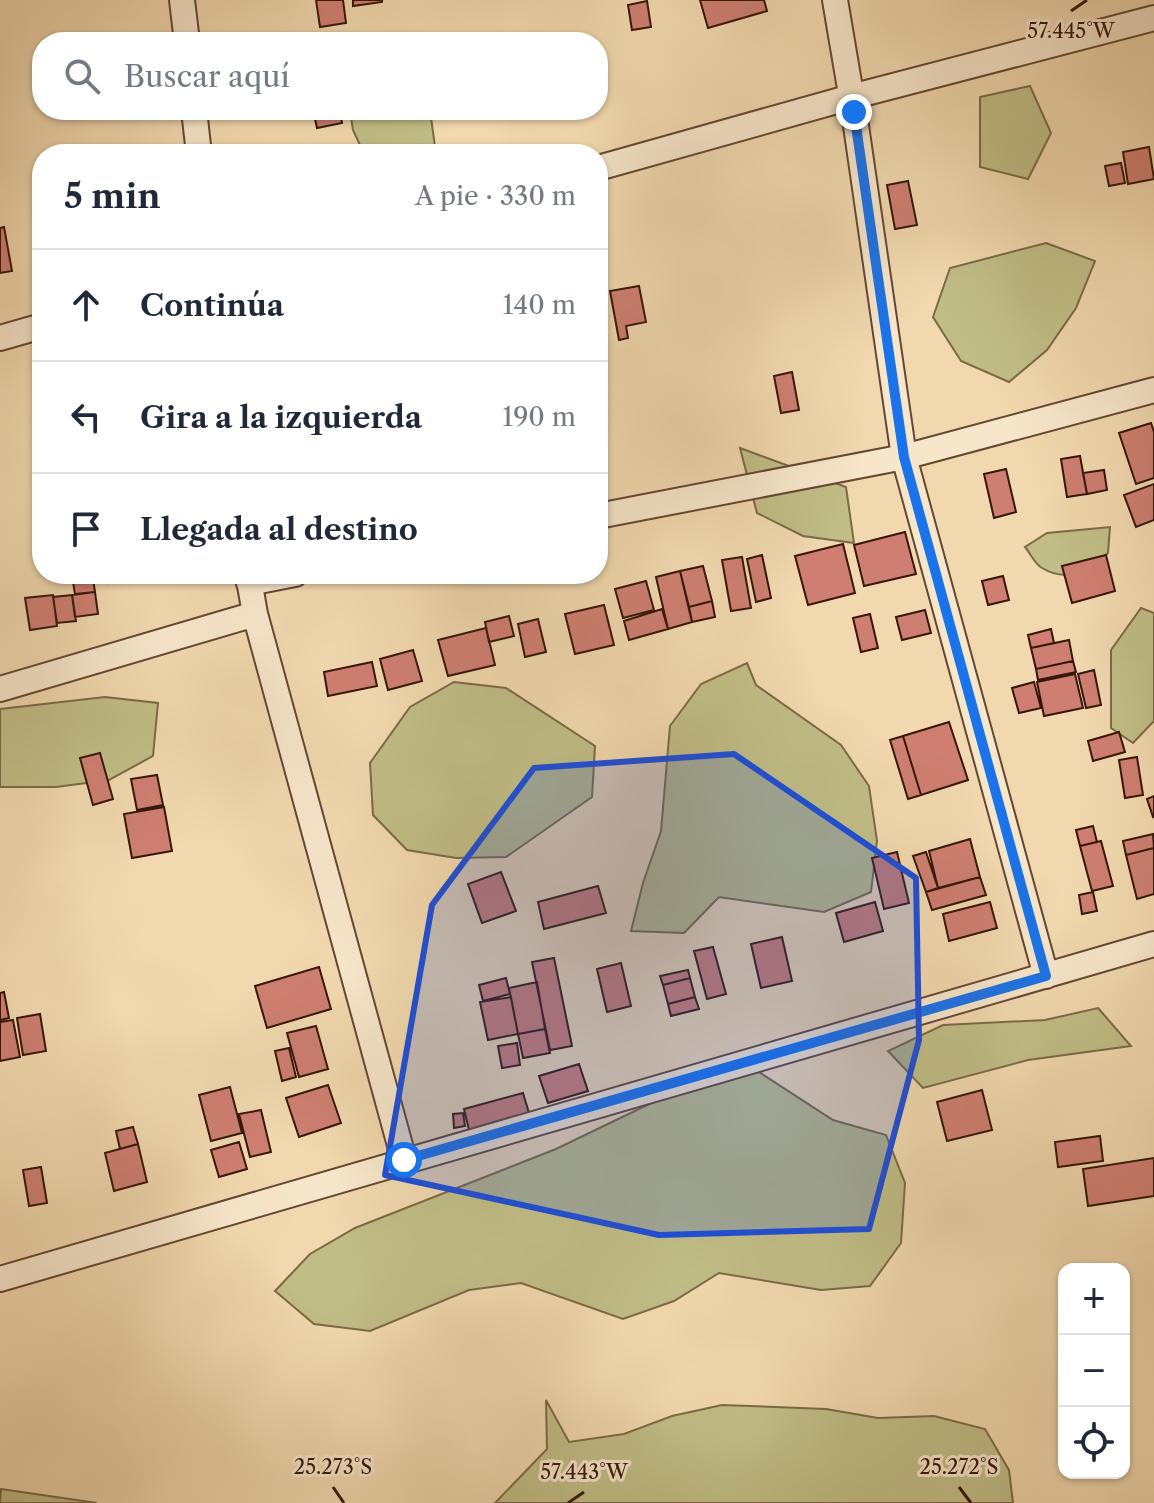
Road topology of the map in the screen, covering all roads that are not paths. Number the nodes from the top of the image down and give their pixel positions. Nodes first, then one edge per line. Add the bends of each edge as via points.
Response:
1 (182, 0) edge
2 (835, 0) edge
3 (1154, 18) edge
4 (186, 32) edge
5 (851, 97) junction
6 (195, 120) edge
7 (198, 144) edge
8 (608, 165) edge
9 (32, 329) edge
10 (0, 338) edge
11 (1154, 390) edge
12 (904, 457) junction
13 (608, 514) edge
14 (250, 584) edge
15 (255, 614) junction
16 (0, 689) edge
17 (1154, 944) edge
18 (1046, 976) junction
19 (404, 1160) junction
20 (0, 1279) edge

1 - 4 street
2 - 5 street
3 - 5 street
5 - 8 street
5 - 12 street
6 - 7 street
9 - 10 street
11 - 12 street
12 - 13 street
12 - 18 street
14 - 15 street
15 - 16 street
15 - 19 street
17 - 18 street
18 - 19 street
19 - 20 street

